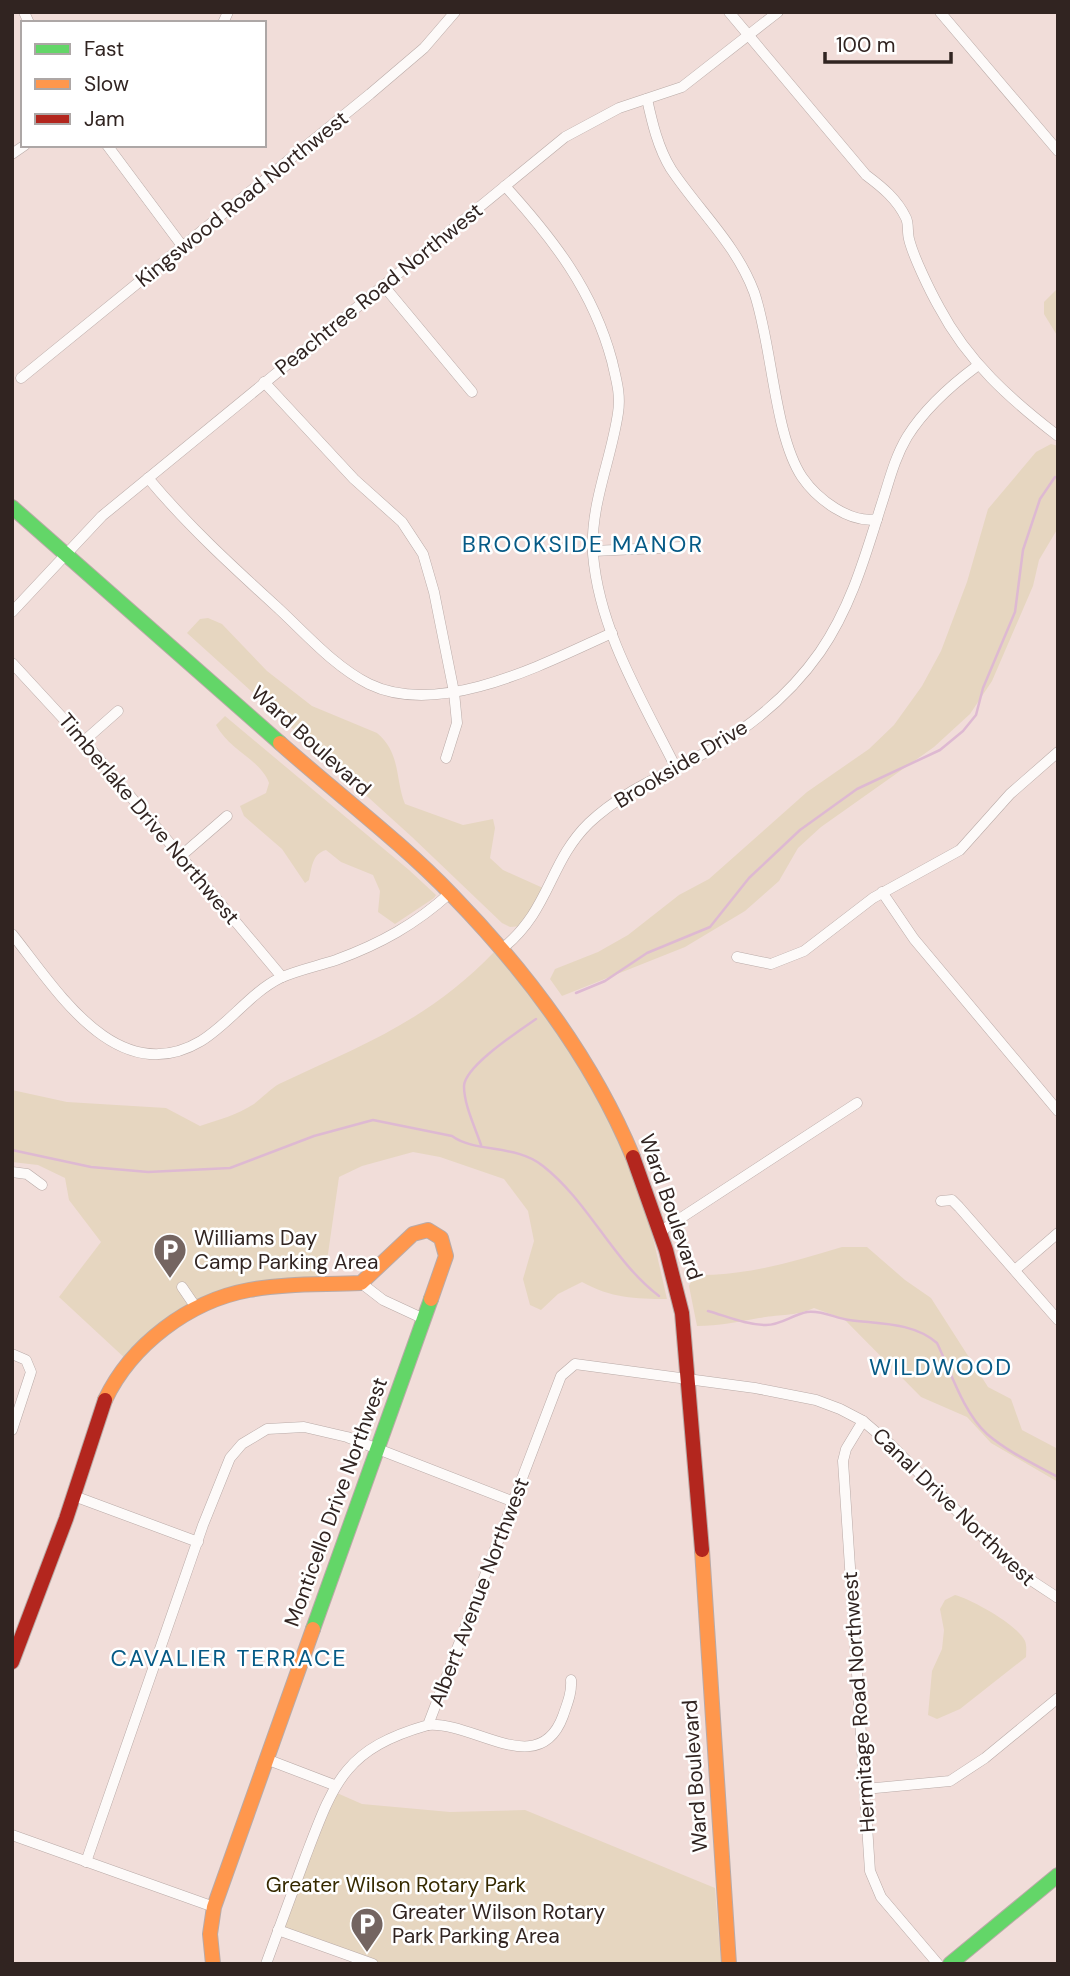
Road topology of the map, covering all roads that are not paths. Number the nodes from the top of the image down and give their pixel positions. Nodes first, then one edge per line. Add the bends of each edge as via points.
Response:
1 (455, 12) edge
2 (729, 12) edge
3 (778, 12) edge
4 (940, 12) edge
5 (750, 36) junction
6 (646, 99) junction
7 (108, 147) edge
8 (1058, 151) edge
9 (505, 186) junction
10 (183, 247) junction
11 (383, 285) junction
12 (977, 366) junction
13 (21, 378) dead end
14 (264, 382) junction
15 (471, 392) dead end
16 (1058, 436) edge
17 (148, 478) junction
18 (12, 507) edge
19 (877, 519) junction
20 (681, 547) dead end
21 (593, 551) junction
22 (65, 553) junction
23 (12, 612) edge
24 (612, 633) junction
25 (12, 663) edge
26 (454, 692) junction
27 (118, 711) dead end
28 (84, 741) junction
29 (1058, 752) edge
30 (446, 758) dead end
31 (675, 766) junction
32 (227, 816) dead end
33 (182, 855) junction
34 (450, 892) junction
35 (882, 892) junction
36 (14, 941) edge
37 (503, 948) junction
38 (737, 957) dead end
39 (282, 977) junction
40 (857, 1102) dead end
41 (1058, 1111) edge
42 (12, 1172) edge
43 (42, 1185) dead end
44 (941, 1201) dead end
45 (662, 1231) junction
46 (1058, 1234) edge
47 (1015, 1270) junction
48 (361, 1283) junction
49 (182, 1287) dead end
50 (197, 1309) junction
51 (424, 1320) junction
52 (1058, 1320) edge
53 (12, 1354) edge
54 (688, 1380) junction
55 (863, 1422) junction
56 (12, 1430) edge
57 (377, 1451) junction
58 (74, 1496) junction
59 (514, 1502) junction
60 (198, 1542) junction
61 (1058, 1598) edge
62 (12, 1662) edge
63 (571, 1680) dead end
64 (1058, 1698) edge
65 (428, 1725) junction
66 (266, 1759) junction
67 (334, 1786) junction
68 (865, 1788) junction
69 (12, 1835) edge
70 (86, 1862) junction
71 (1058, 1875) edge
72 (214, 1907) junction
73 (278, 1930) junction
74 (213, 1964) edge
75 (266, 1964) edge
76 (373, 1964) edge
77 (729, 1964) edge
78 (938, 1964) edge
79 (950, 1964) edge

1 - 10 street, Kingswood Road Northwest via 424,48
2 - 5 street
3 - 5 street, Peachtree Road Northwest
4 - 8 street
5 - 6 street, Peachtree Road Northwest via 682,87
5 - 12 street via 866,175 899,207 936,300
6 - 9 street, Peachtree Road Northwest via 589,122
6 - 19 street via 670,168 726,239 751,285 788,445 801,475 828,503 862,521
7 - 10 street
9 - 11 street, Peachtree Road Northwest
9 - 21 street via 579,279 595,308 619,390 616,427 597,496
10 - 13 street, Kingswood Road Northwest
11 - 14 street, Peachtree Road Northwest
11 - 15 street
12 - 16 street
12 - 19 street, Brookside Drive via 935,400 910,432 893,466
14 - 17 street, Peachtree Road Northwest
14 - 26 street via 412,536 427,564
17 - 22 street, Peachtree Road Northwest
17 - 26 street via 203,540 348,670 382,689
18 - 22 main road, Ward Boulevard
19 - 31 street, Brookside Drive via 844,612 806,670 781,698 739,732
20 - 21 street
21 - 24 street
22 - 23 street, Peachtree Road Northwest
22 - 34 main road, Ward Boulevard
24 - 26 street via 526,672
24 - 31 street
25 - 28 street, Timberlake Drive Northwest
26 - 30 street via 457,723
27 - 28 street
28 - 33 street, Timberlake Drive Northwest
29 - 35 street via 1010,794 960,850
31 - 37 street, Brookside Drive via 627,793 588,825 561,859 530,923
32 - 33 street
33 - 39 street, Timberlake Drive Northwest
34 - 37 main road, Ward Boulevard
34 - 39 street via 394,935 335,961
35 - 38 street via 795,957 771,964
35 - 41 street via 914,939
36 - 39 street via 96,1032 129,1049 148,1052 193,1045
37 - 45 main road, Ward Boulevard via 564,1027 594,1075 628,1141
40 - 45 street
42 - 43 street via 27,1174
44 - 47 street via 952,1200
45 - 54 main road, Ward Boulevard via 682,1312
46 - 47 street
47 - 52 street
48 - 50 main road via 268,1285
48 - 51 street
48 - 51 main road, Monticello Drive Northwest via 418,1231 428,1230 441,1238 446,1256
49 - 50 street
50 - 58 main road via 166,1328 116,1380 105,1400
51 - 57 main road, Monticello Drive Northwest
53 - 56 street via 26,1360 31,1372
54 - 55 street, Canal Drive Northwest via 800,1396
54 - 59 street, Albert Avenue Northwest via 587,1364 566,1369
54 - 77 main road, Ward Boulevard
55 - 61 street, Canal Drive Northwest via 1017,1572
55 - 68 street, Hermitage Road Northwest via 843,1461
57 - 59 street
57 - 60 street via 347,1437 304,1427 276,1427 257,1433 230,1458
57 - 66 main road, Monticello Drive Northwest
58 - 60 street
58 - 62 main road
59 - 65 street, Albert Avenue Northwest
60 - 70 street
63 - 65 street via 572,1692 556,1732 533,1747 516,1747 445,1724
64 - 68 street via 950,1781
65 - 67 street, Albert Avenue Northwest via 371,1748
66 - 67 street
66 - 72 main road, Monticello Drive Northwest
67 - 73 street, Albert Avenue Northwest
68 - 78 street, Hermitage Road Northwest via 870,1871 876,1889
69 - 70 street
70 - 72 street
71 - 79 main road
72 - 74 main road, Monticello Drive Northwest via 210,1934
73 - 75 street, Albert Avenue Northwest
73 - 76 street

